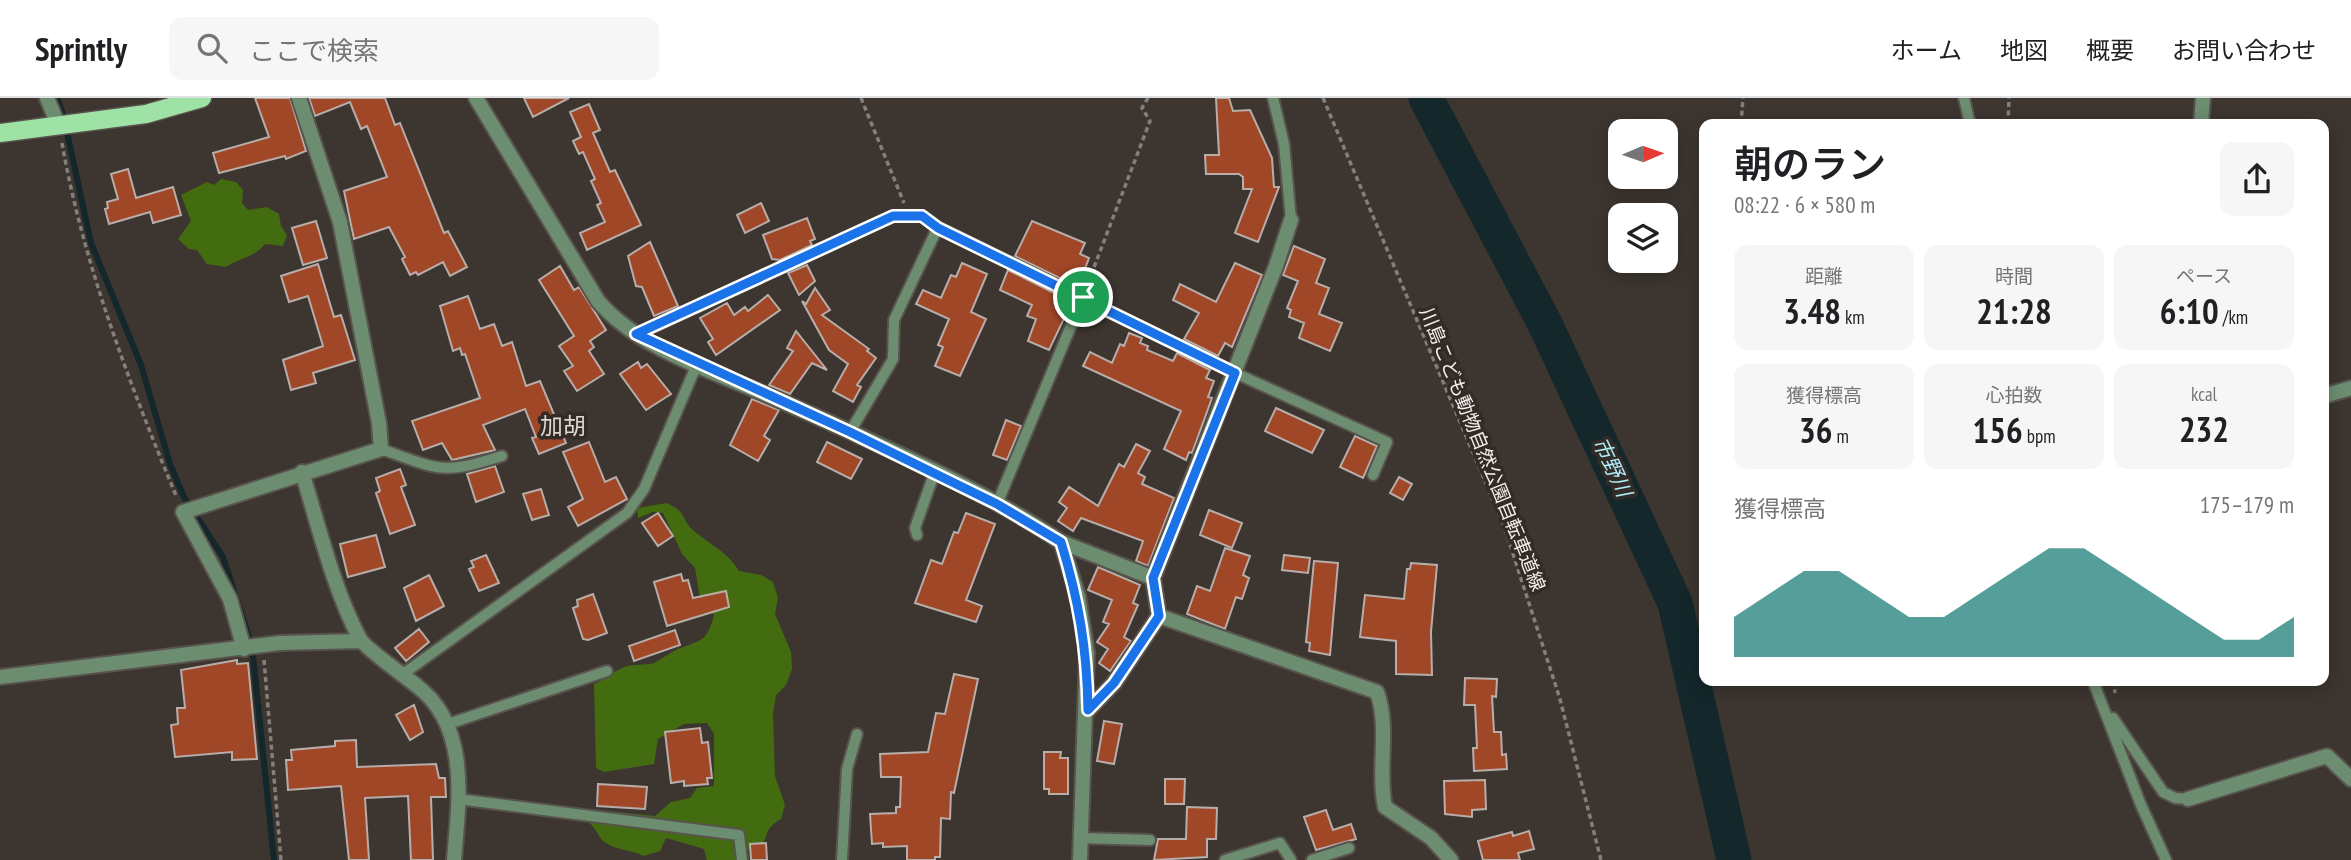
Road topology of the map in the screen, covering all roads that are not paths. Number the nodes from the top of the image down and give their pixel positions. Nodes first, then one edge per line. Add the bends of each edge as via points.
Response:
1 (47, 98) edge
2 (202, 98) edge
3 (299, 98) edge
4 (476, 98) edge
5 (1273, 98) edge
6 (1964, 98) edge
7 (2203, 98) edge
8 (1969, 119) edge
9 (2201, 119) edge
10 (59, 127) junction
11 (0, 133) edge
12 (1290, 220) joint
13 (938, 228) junction
14 (1083, 297) junction
15 (636, 334) junction
16 (697, 364) junction
17 (1235, 373) junction
18 (2351, 388) edge
19 (2329, 395) edge
20 (850, 432) junction
21 (381, 449) junction
22 (502, 456) dead end
23 (302, 472) junction
24 (934, 474) junction
25 (1373, 475) dead end
26 (997, 504) junction
27 (916, 536) dead end
28 (1061, 542) junction
29 (1153, 578) junction
30 (1159, 616) junction
31 (361, 642) junction
32 (244, 649) junction
33 (607, 671) dead end
34 (403, 674) junction
35 (0, 677) edge
36 (2095, 686) edge
37 (1088, 710) junction
38 (2109, 716) junction
39 (448, 724) junction
40 (857, 734) dead end
41 (2351, 779) edge
42 (458, 799) junction
43 (2188, 799) joint
44 (1080, 838) junction
45 (1150, 840) dead end
46 (1349, 848) dead end
47 (454, 860) edge
48 (742, 860) edge
49 (842, 860) edge
50 (1080, 860) edge
51 (1225, 860) edge
52 (1291, 860) edge
53 (1312, 860) edge
54 (1451, 860) edge
55 (2166, 860) edge

1 - 10 street
2 - 10 main road via 146,114
3 - 21 street via 341,222
4 - 15 street via 598,301
5 - 12 lane via 1284,144
6 - 8 lane
7 - 9 street
10 - 11 main road
12 - 17 street
13 - 14 lane
13 - 15 lane via 922,216 893,216
13 - 20 lane via 894,320 893,359
14 - 17 lane
14 - 26 lane
15 - 16 street
16 - 20 street
16 - 34 lane via 644,489 627,513
17 - 25 lane via 1387,442
17 - 29 street
18 - 19 street
20 - 24 street
21 - 22 lane via 437,469 458,470
21 - 23 street
23 - 31 street
23 - 32 street via 183,512 230,599
24 - 26 street
24 - 27 lane
26 - 28 street
28 - 29 street
28 - 37 street via 1078,596 1087,653
29 - 30 street
30 - 37 street via 1114,683
30 - 54 street via 1377,692 1384,711 1385,807 1431,838
31 - 32 street via 280,643
31 - 34 street
32 - 35 street
33 - 39 lane
34 - 39 street via 428,694
36 - 38 lane
37 - 44 street
38 - 43 lane via 2163,792
38 - 55 lane
39 - 42 street via 458,766
40 - 49 lane via 847,769
41 - 43 street via 2327,756
42 - 47 street
42 - 48 lane via 739,835
44 - 45 lane
44 - 50 street
46 - 53 lane
51 - 52 lane via 1280,843

